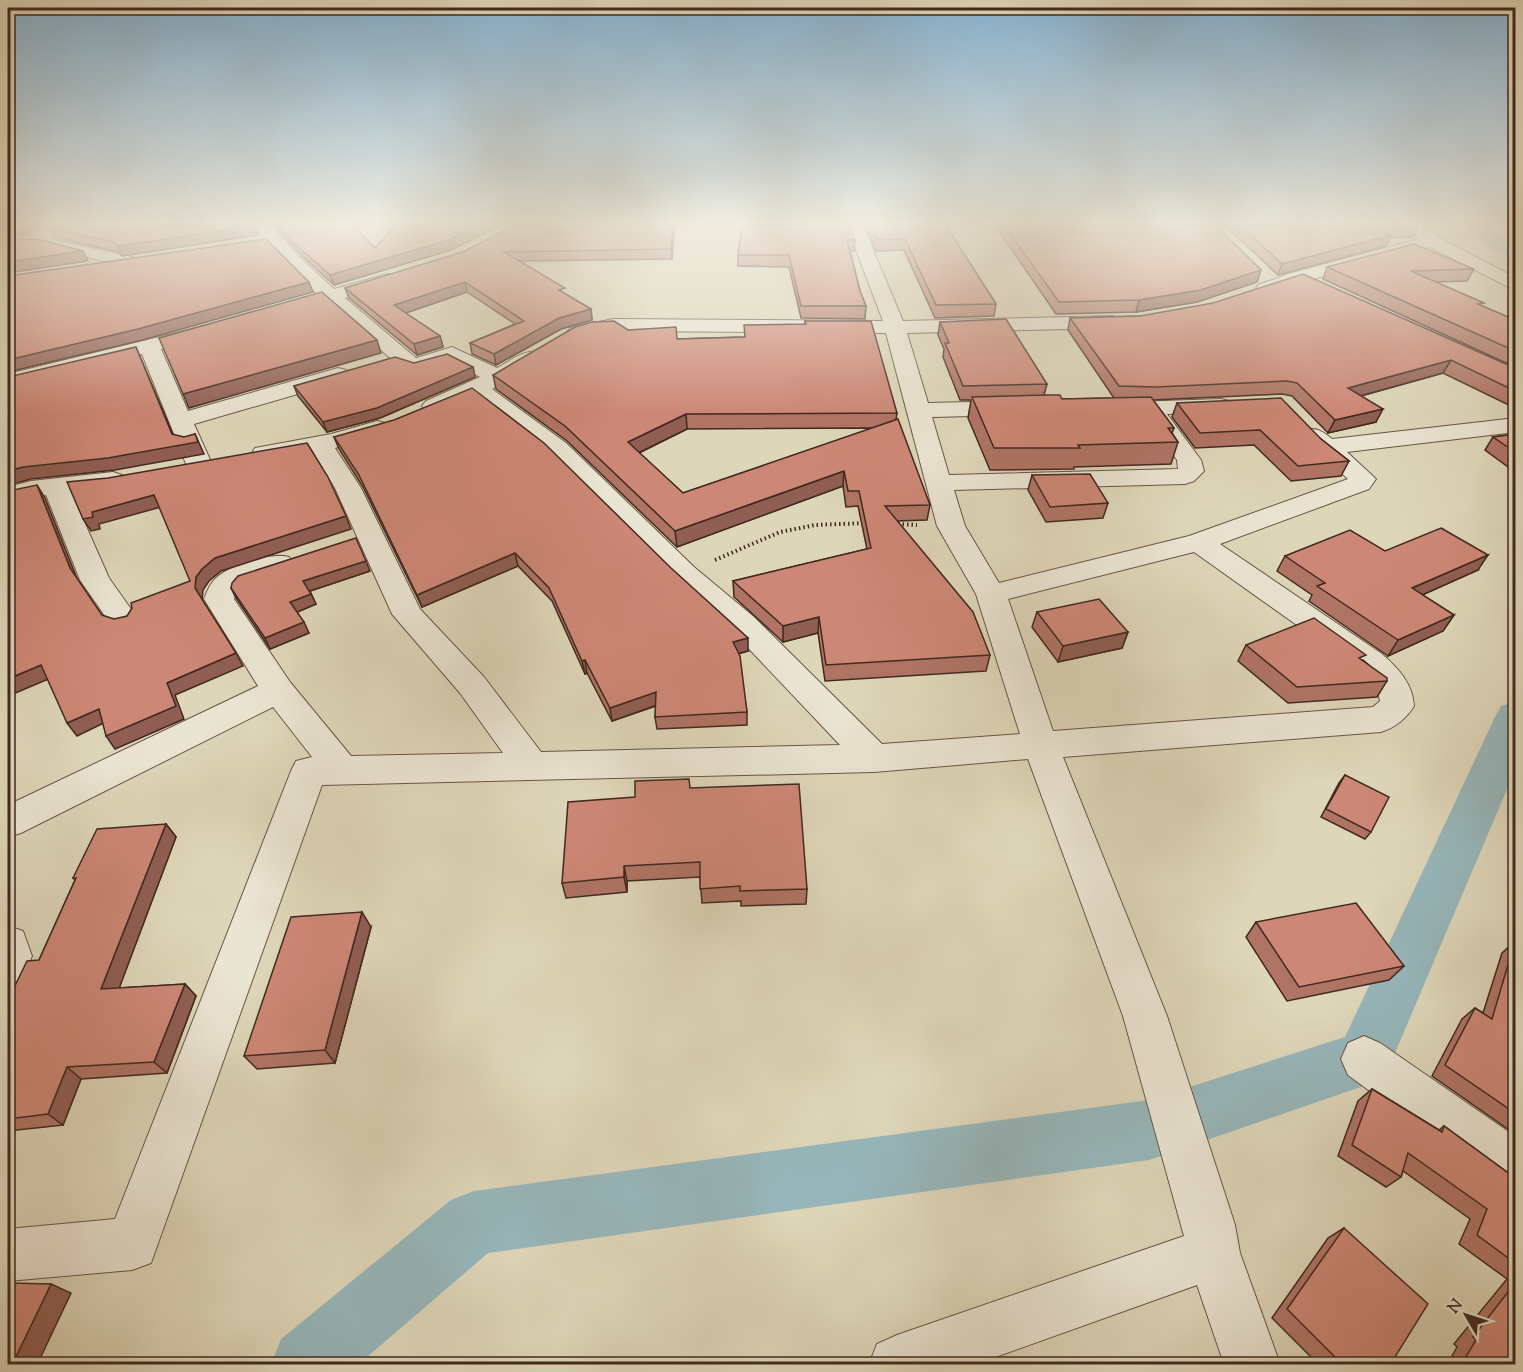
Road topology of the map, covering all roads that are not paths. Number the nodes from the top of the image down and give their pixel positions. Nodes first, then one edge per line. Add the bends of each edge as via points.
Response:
1 (320, 285) edge
2 (369, 285) edge
3 (878, 285) edge
4 (1316, 285) edge
5 (1274, 286) edge
6 (1331, 292) edge
7 (332, 296) junction
8 (1243, 296) edge
9 (264, 315) edge
10 (1136, 320) edge
11 (894, 327) junction
12 (219, 328) edge
13 (150, 347) junction
14 (402, 356) junction
15 (379, 363) edge
16 (357, 370) edge
17 (8, 381) edge
18 (487, 382) junction
19 (1246, 405) edge
20 (1034, 407) edge
21 (1087, 408) edge
22 (1152, 409) junction
23 (918, 410) junction
24 (1296, 418) edge
25 (181, 420) junction
26 (1515, 425) edge
27 (320, 443) junction
28 (1325, 447) junction
29 (249, 456) edge
30 (197, 465) edge
31 (136, 476) edge
32 (939, 483) junction
33 (55, 486) junction
34 (8, 495) edge
35 (369, 534) junction
36 (1199, 542) junction
37 (337, 544) edge
38 (306, 555) edge
39 (992, 594) junction
40 (123, 619) edge
41 (278, 690) junction
42 (1041, 746) junction
43 (874, 758) junction
44 (532, 766) junction
45 (342, 770) junction
46 (8, 822) edge
47 (8, 945) edge
48 (8, 965) edge
49 (1364, 1059) dead end
50 (1515, 1168) edge
51 (1211, 1239) junction
52 (8, 1255) edge
53 (897, 1365) edge
54 (1252, 1365) edge

1 - 7 street
2 - 7 street
3 - 11 street
4 - 6 street
5 - 8 street
7 - 9 street
7 - 14 street
10 - 11 street
11 - 18 street via 613,325 580,331
11 - 23 street
12 - 13 street
13 - 17 street
13 - 25 street
14 - 15 street
14 - 18 street via 413,366 455,353
16 - 25 street
18 - 27 street via 405,418
18 - 43 street via 684,573 743,624
19 - 22 street
20 - 23 street
21 - 22 street
22 - 32 street via 1189,460 1191,471 1185,476
23 - 32 street
24 - 28 street
25 - 30 street
26 - 28 street
27 - 29 street
27 - 35 street via 348,488
28 - 36 street via 1363,479 1360,484
31 - 33 street
32 - 39 street via 951,526
33 - 34 street
33 - 40 street via 95,580
35 - 37 street
35 - 44 street via 406,614 472,685
36 - 39 street
36 - 42 street via 1371,662 1398,694 1397,706 1381,719
38 - 41 street via 232,579 220,590 223,606
39 - 42 street
41 - 45 street
41 - 46 street
42 - 43 street
42 - 51 street via 1145,1016
43 - 44 street
44 - 45 street
45 - 52 street via 309,771 132,1244
47 - 48 street
49 - 50 street
51 - 53 street
51 - 54 street

